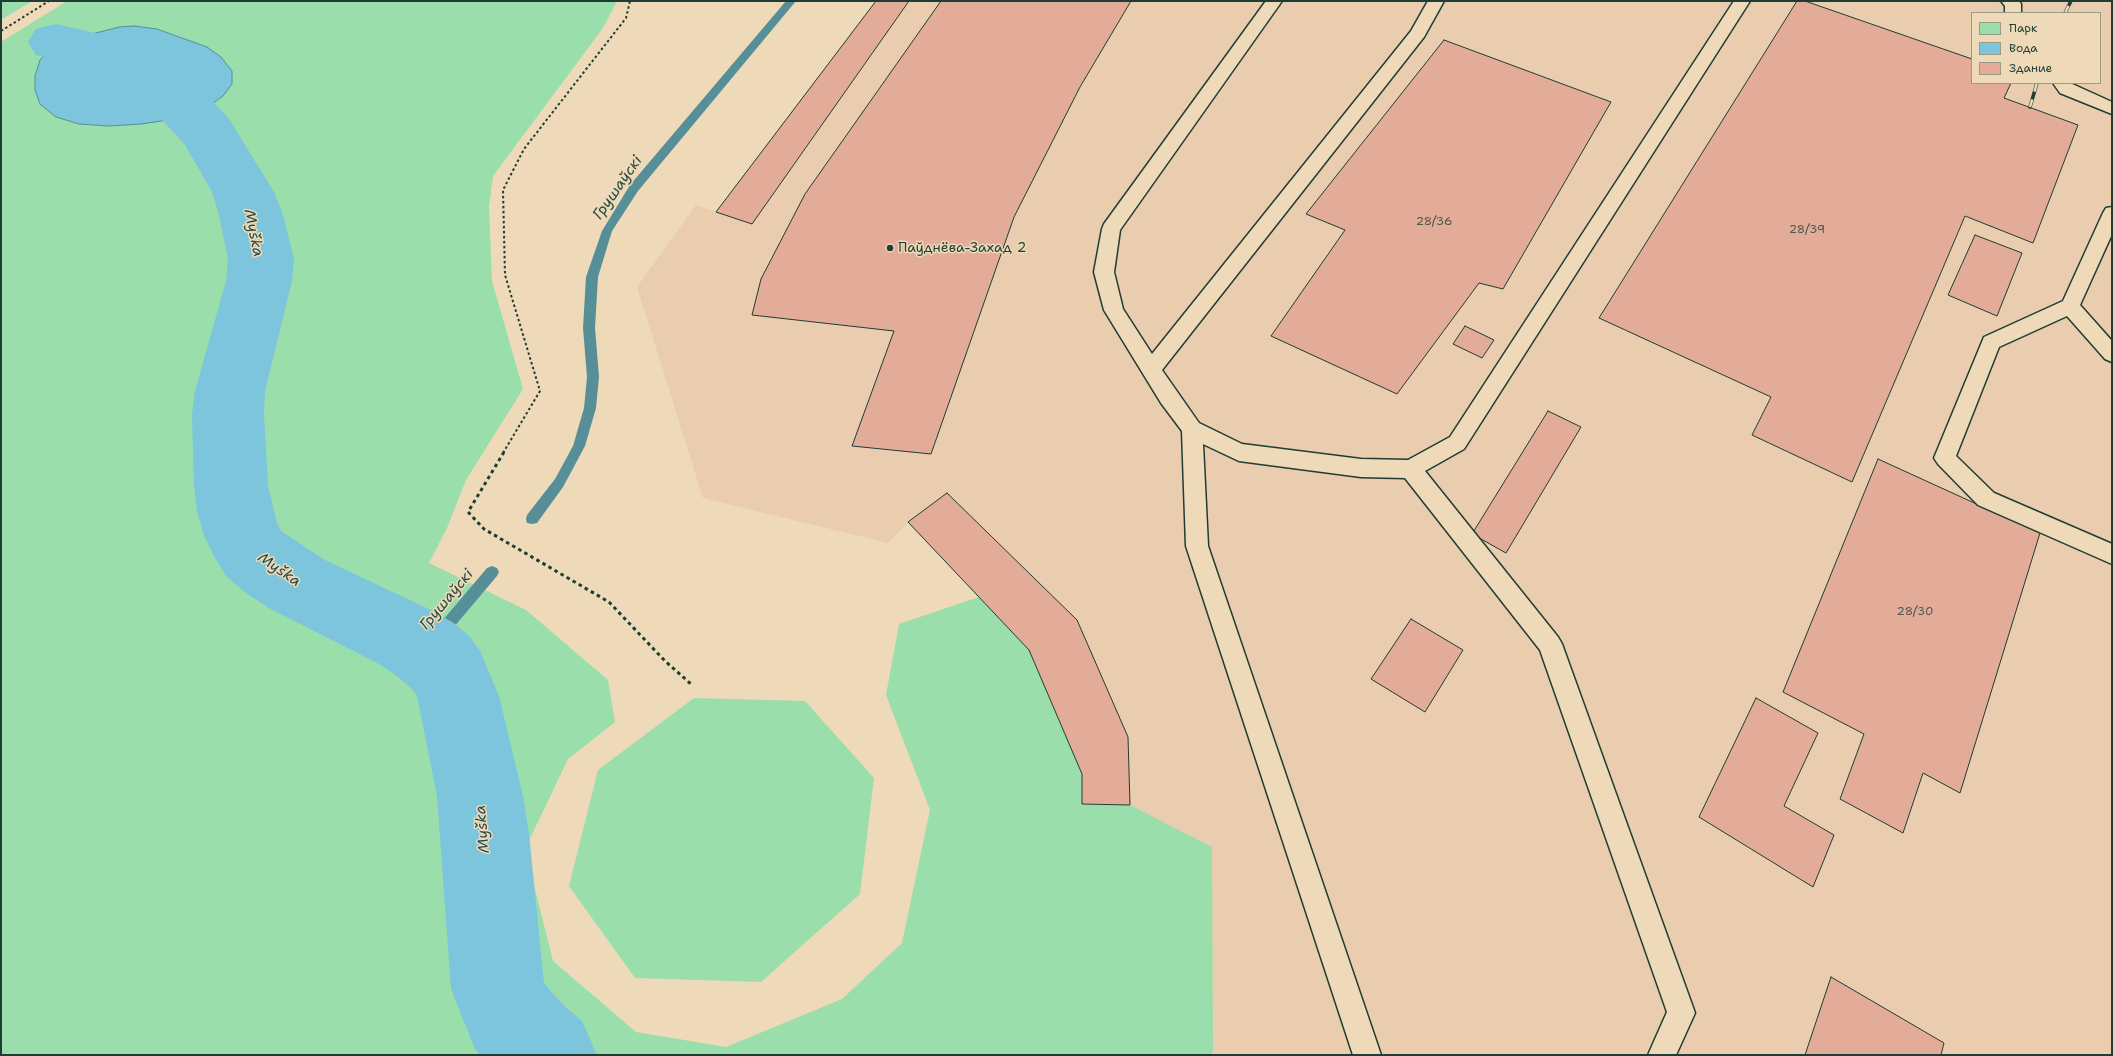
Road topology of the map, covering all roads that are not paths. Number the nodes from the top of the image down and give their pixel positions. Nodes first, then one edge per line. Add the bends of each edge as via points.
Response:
1 (1274, 1) edge
2 (1436, 1) edge
3 (1742, 1) edge
4 (2009, 1) edge
5 (2012, 12) edge
6 (2061, 84) edge
7 (2112, 108) edge
8 (2112, 213) edge
9 (2070, 306) junction
10 (2112, 354) edge
11 (1151, 370) junction
12 (1192, 429) junction
13 (1411, 469) junction
14 (2112, 554) edge
15 (1367, 1055) edge
16 (1662, 1055) edge

1 - 11 lane via 1112,229 1104,272 1114,310
2 - 11 lane via 1418,33
3 - 13 lane via 1457,443
4 - 5 lane via 2013,4
6 - 7 lane via 2073,92
8 - 9 lane
9 - 10 lane
9 - 14 lane via 1991,342 1945,458 1986,499
11 - 12 lane
12 - 13 lane via 1239,452 1361,468
12 - 15 lane via 1197,546
13 - 16 lane via 1550,644 1680,1013

